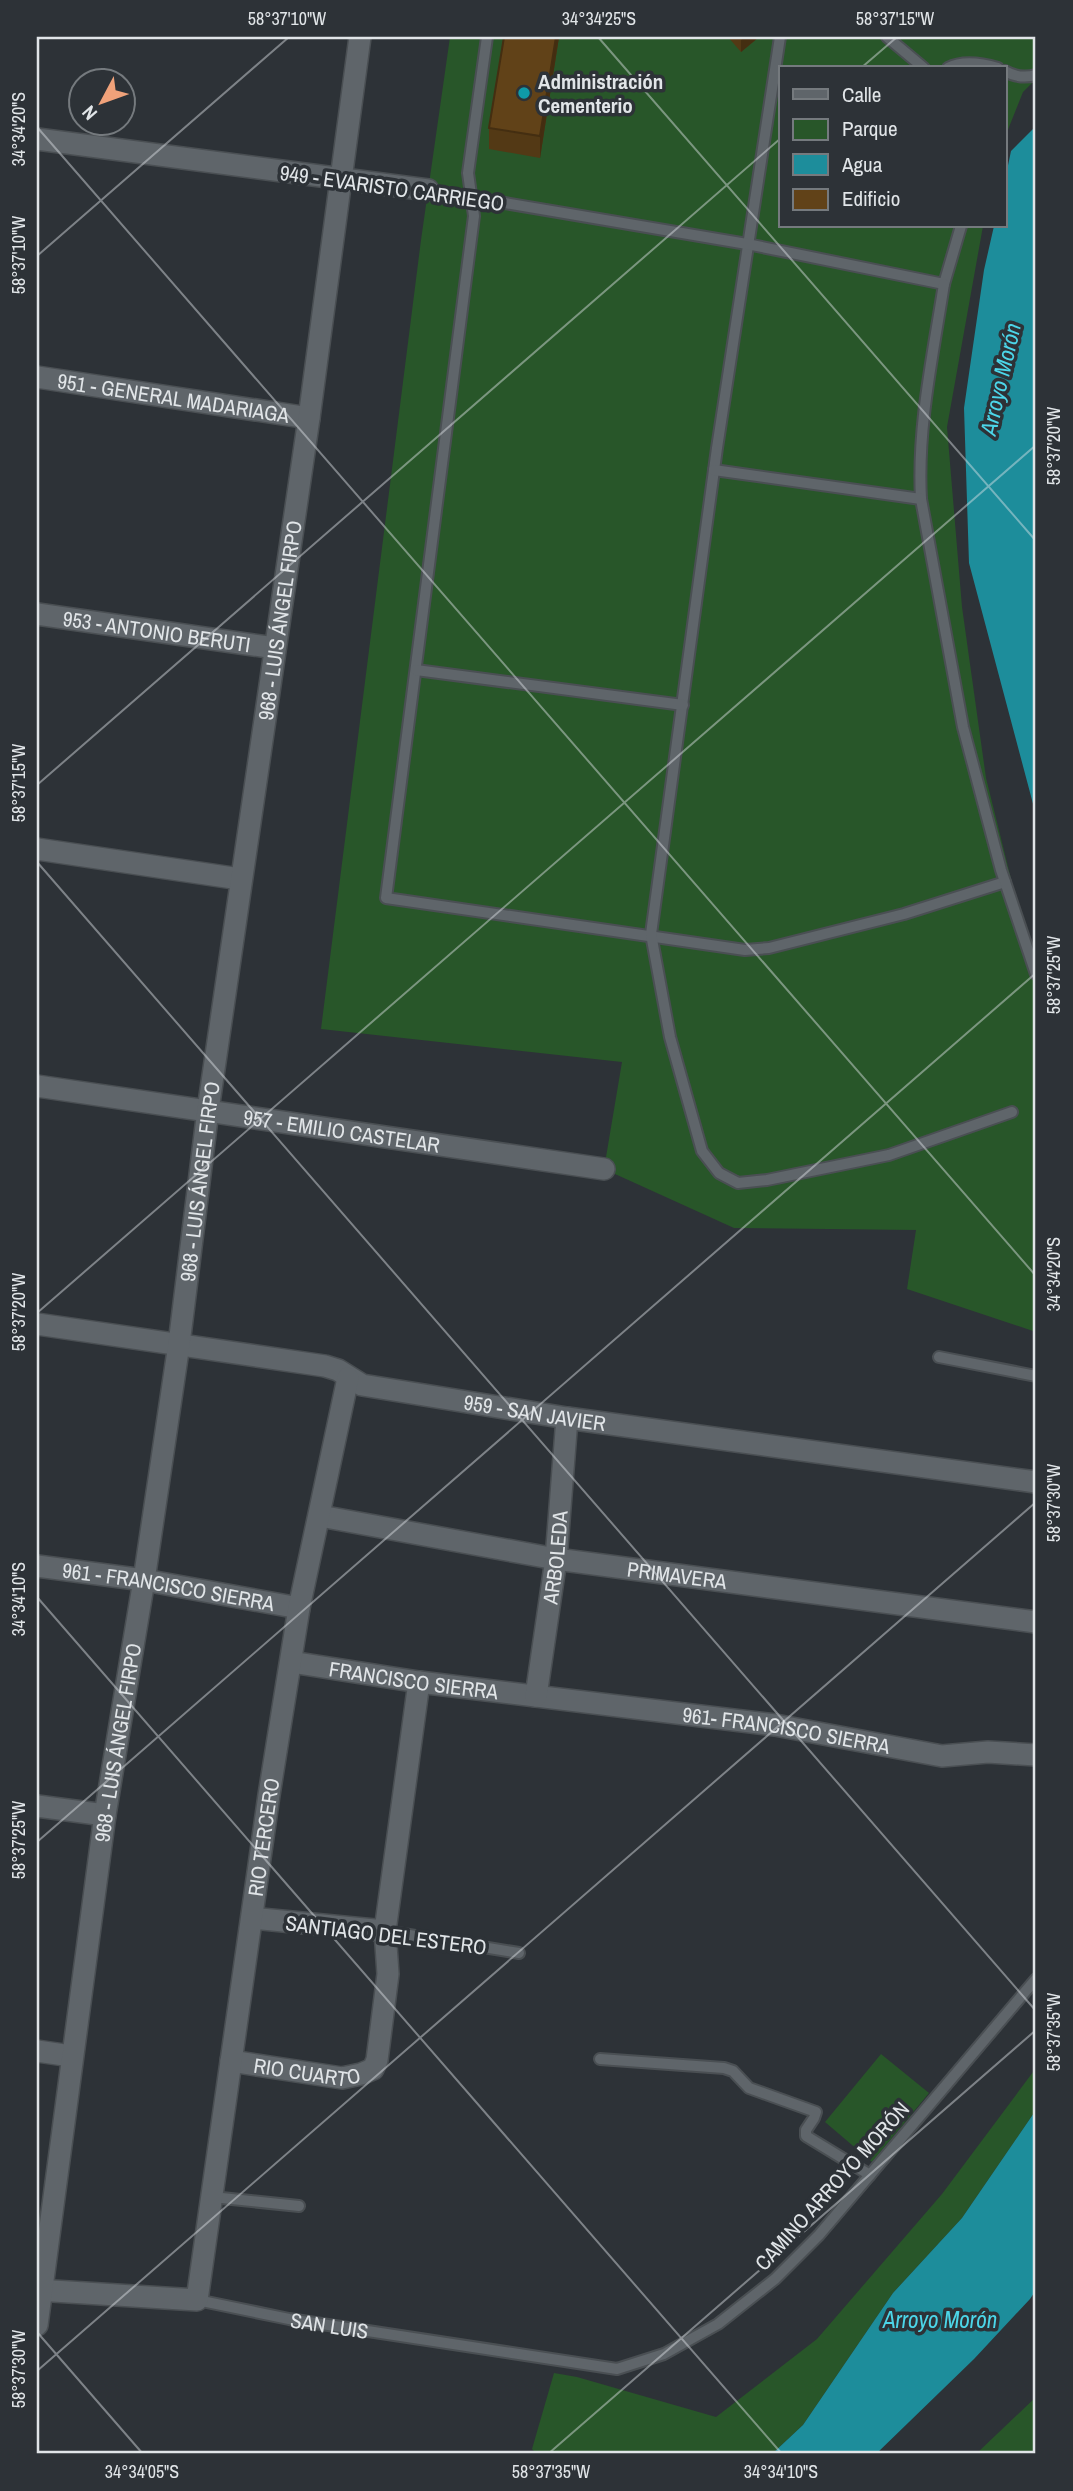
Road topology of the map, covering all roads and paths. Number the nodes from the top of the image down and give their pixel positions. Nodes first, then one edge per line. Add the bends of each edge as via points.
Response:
1 (360, 37) edge
2 (487, 37) edge
3 (780, 37) edge
4 (887, 37) edge
5 (922, 66) edge
6 (952, 66) edge
7 (992, 66) edge
8 (1006, 72) edge
9 (1036, 75) edge
10 (37, 139) edge
11 (341, 179) junction
12 (428, 190) joint
13 (472, 199) junction
14 (960, 228) edge
15 (747, 244) junction
16 (944, 284) junction
17 (37, 377) edge
18 (309, 418) junction
19 (714, 470) junction
20 (921, 499) junction
21 (37, 614) edge
22 (275, 648) junction
23 (416, 670) junction
24 (683, 705) junction
25 (37, 849) edge
26 (240, 879) junction
27 (1005, 882) junction
28 (651, 934) junction
29 (1036, 974) edge
30 (37, 1086) edge
31 (208, 1110) junction
32 (1012, 1112) dead end
33 (604, 1169) dead end
34 (37, 1324) edge
35 (179, 1344) junction
36 (939, 1357) dead end
37 (1036, 1376) edge
38 (348, 1378) junction
39 (567, 1418) junction
40 (1036, 1482) edge
41 (320, 1517) junction
42 (556, 1559) junction
43 (37, 1566) edge
44 (144, 1580) junction
45 (299, 1608) junction
46 (1036, 1622) edge
47 (291, 1661) junction
48 (419, 1682) junction
49 (536, 1696) junction
50 (1036, 1755) edge
51 (37, 1806) edge
52 (106, 1815) junction
53 (253, 1918) junction
54 (385, 1931) junction
55 (519, 1953) dead end
56 (1036, 1979) edge
57 (37, 2051) edge
58 (71, 2056) junction
59 (600, 2059) dead end
60 (231, 2062) junction
61 (870, 2175) junction
62 (212, 2197) junction
63 (299, 2206) dead end
64 (39, 2290) edge
65 (197, 2300) junction
66 (37, 2325) edge
67 (617, 2370) joint

1 - 11 street, 968 - LUIS ÁNGEL FIRPO
2 - 13 lane via 468,173
3 - 15 lane
4 - 5 lane
6 - 7 lane
8 - 9 lane via 1027,78
10 - 11 street, 949 - EVARISTO CARRIEGO
11 - 12 street, 949 - EVARISTO CARRIEGO
11 - 18 street, 968 - LUIS ÁNGEL FIRPO
12 - 13 lane, 949 - EVARISTO CARRIEGO
13 - 15 lane, 949 - EVARISTO CARRIEGO
13 - 23 lane via 474,216
14 - 16 lane
15 - 16 lane, 949 - EVARISTO CARRIEGO
15 - 19 lane
16 - 20 lane via 922,427
17 - 18 street, 951 - GENERAL MADARIAGA
18 - 22 street, 968 - LUIS ÁNGEL FIRPO
19 - 20 lane
19 - 24 lane
20 - 27 lane via 963,727
21 - 22 street, 953 - ANTONIO BERUTI
22 - 26 street, 968 - LUIS ÁNGEL FIRPO
23 - 24 lane
23 - 28 lane via 386,898
24 - 28 lane
25 - 26 street
26 - 31 street, 968 - LUIS ÁNGEL FIRPO
27 - 28 lane via 904,914 769,948 745,950
27 - 29 lane
28 - 32 lane via 670,1037 698,1138 719,1173 738,1182 767,1180 889,1155
30 - 31 street, 957 - EMILIO CASTELAR
31 - 33 street, 957 - EMILIO CASTELAR
31 - 35 street, 968 - LUIS ÁNGEL FIRPO
34 - 35 street, 959 - SAN JAVIER
35 - 38 street, 959 - SAN JAVIER via 325,1366
35 - 44 street, 968 - LUIS ÁNGEL FIRPO
36 - 37 lane
38 - 39 street, 959 - SAN JAVIER via 362,1385
38 - 41 street, RIO TERCERO
39 - 40 street, 959 - SAN JAVIER
39 - 42 street, ARBOLEDA
41 - 42 street, PRIMAVERA
41 - 45 street, RIO TERCERO
42 - 46 street, PRIMAVERA
42 - 49 street, ARBOLEDA
43 - 44 street, 961 - FRANCISCO SIERRA
44 - 45 street, 961 - FRANCISCO SIERRA
44 - 52 street, 968 - LUIS ÁNGEL FIRPO
45 - 47 street, RIO TERCERO
47 - 48 street, FRANCISCO SIERRA
47 - 53 street, RIO TERCERO
48 - 49 street, FRANCISCO SIERRA
48 - 54 street
49 - 50 street, 961- FRANCISCO SIERRA via 775,1725 942,1756 988,1752
51 - 52 street
52 - 58 street, 968 - LUIS ÁNGEL FIRPO
53 - 54 street, SANTIAGO DEL ESTERO
53 - 60 street, RIO TERCERO
54 - 55 lane, SANTIAGO DEL ESTERO
54 - 60 street, RIO CUARTO via 388,1974 373,2069 342,2078
56 - 61 lane, CAMINO ARROYO MORÓN
57 - 58 street
58 - 64 street, 968 - LUIS ÁNGEL FIRPO
59 - 61 lane via 724,2067 749,2088 816,2112 806,2136
60 - 62 street, RIO TERCERO
61 - 67 lane, CAMINO ARROYO MORÓN via 802,2253 748,2302 664,2354
62 - 63 lane
62 - 65 street, RIO TERCERO
64 - 65 street, SAN LUIS
64 - 66 street, 968 - LUIS ÁNGEL FIRPO
65 - 67 lane, SAN LUIS via 289,2319

